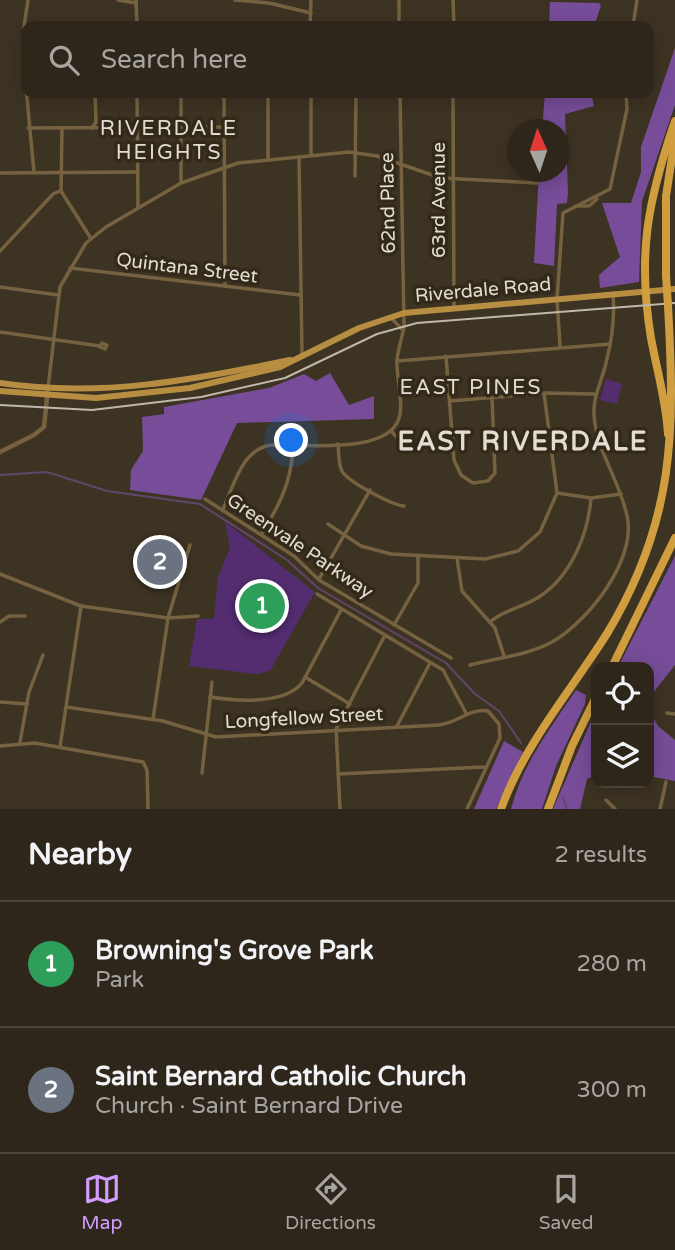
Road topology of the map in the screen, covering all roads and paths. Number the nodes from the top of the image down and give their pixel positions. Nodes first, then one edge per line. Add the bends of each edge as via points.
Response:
1 (28, 0) edge
2 (118, 0) edge
3 (235, 0) edge
4 (311, 0) edge
5 (399, 0) edge
6 (453, 0) edge
7 (637, 0) edge
8 (136, 2) edge
9 (310, 13) junction
10 (26, 21) edge
11 (137, 21) edge
12 (310, 21) edge
13 (399, 21) edge
14 (454, 21) edge
15 (634, 21) edge
16 (27, 98) edge
17 (95, 98) edge
18 (138, 98) edge
19 (181, 98) edge
20 (224, 98) edge
21 (268, 98) edge
22 (311, 98) edge
23 (356, 98) edge
24 (400, 98) edge
25 (453, 98) edge
26 (626, 98) edge
27 (675, 121) edge
28 (224, 127) junction
29 (28, 128) junction
30 (181, 128) junction
31 (61, 129) junction
32 (90, 129) junction
33 (138, 129) junction
34 (675, 138) edge
35 (356, 152) junction
36 (311, 155) junction
37 (299, 156) junction
38 (268, 159) junction
39 (401, 165) junction
40 (224, 167) junction
41 (34, 172) junction
42 (63, 172) junction
43 (138, 172) junction
44 (0, 173) edge
45 (355, 176) dead end
46 (453, 179) junction
47 (181, 183) junction
48 (537, 183) dead end
49 (61, 191) junction
50 (138, 207) junction
51 (90, 237) junction
52 (0, 251) edge
53 (70, 268) junction
54 (225, 286) junction
55 (0, 288) edge
56 (675, 289) edge
57 (646, 291) junction
58 (613, 294) junction
59 (58, 295) junction
60 (300, 295) junction
61 (556, 299) junction
62 (454, 307) junction
63 (404, 313) junction
64 (390, 317) junction
65 (403, 330) junction
66 (0, 332) edge
67 (53, 338) junction
68 (610, 344) junction
69 (100, 346) dead end
70 (560, 346) junction
71 (446, 356) junction
72 (302, 357) junction
73 (397, 361) junction
74 (0, 383) edge
75 (48, 388) junction
76 (0, 391) edge
77 (544, 393) junction
78 (595, 394) junction
79 (48, 396) junction
80 (492, 398) junction
81 (450, 401) junction
82 (293, 430) dead end
83 (392, 432) junction
84 (338, 444) junction
85 (294, 445) junction
86 (404, 445) dead end
87 (0, 452) edge
88 (370, 490) junction
89 (557, 493) junction
90 (621, 494) junction
91 (591, 498) junction
92 (205, 499) dead end
93 (404, 506) dead end
94 (223, 509) junction
95 (328, 524) dead end
96 (262, 533) junction
97 (653, 535) junction
98 (344, 536) junction
99 (675, 538) edge
100 (190, 545) dead end
101 (418, 556) junction
102 (457, 558) junction
103 (0, 575) edge
104 (319, 580) junction
105 (317, 594) dead end
106 (81, 606) junction
107 (341, 610) junction
108 (25, 615) dead end
109 (198, 616) dead end
110 (169, 618) junction
111 (0, 622) edge
112 (490, 622) junction
113 (394, 625) junction
114 (385, 635) junction
115 (43, 655) dead end
116 (504, 656) junction
117 (451, 657) dead end
118 (430, 662) junction
119 (614, 662) edge
120 (470, 665) dead end
121 (305, 677) junction
122 (212, 682) dead end
123 (210, 697) junction
124 (0, 702) edge
125 (27, 704) junction
126 (350, 704) junction
127 (66, 707) junction
128 (591, 708) edge
129 (466, 713) junction
130 (667, 713) dead end
131 (675, 714) edge
132 (152, 719) junction
133 (397, 726) junction
134 (336, 730) junction
135 (204, 734) junction
136 (20, 742) junction
137 (0, 746) edge
138 (60, 747) junction
139 (484, 767) junction
140 (202, 773) dead end
141 (338, 774) junction
142 (666, 782) dead end
143 (606, 800) dead end
144 (468, 808) edge
145 (148, 809) edge
146 (340, 809) edge
147 (501, 809) edge
148 (548, 809) edge
149 (615, 809) edge
150 (660, 809) edge

1 - 10 street
2 - 8 street
3 - 9 street
4 - 9 street
5 - 13 street
6 - 14 street
7 - 15 street
8 - 11 street
9 - 12 street
16 - 29 street
17 - 32 street via 96,122
18 - 33 street
19 - 30 street
20 - 28 street
21 - 38 street
22 - 36 street
23 - 35 street
24 - 39 street, 62nd Place
25 - 46 street, 63rd Avenue
26 - 61 street via 610,189 590,206 575,206 563,213
27 - 57 highway via 647,213
28 - 30 street
28 - 40 street
29 - 31 street
29 - 41 street
30 - 33 street
30 - 47 street
31 - 32 street
31 - 42 street
32 - 33 street
33 - 43 street
34 - 97 highway, bridge via 666,196 673,420 668,472
35 - 36 street
35 - 39 street
35 - 45 street
36 - 37 street
37 - 38 street
37 - 60 street
38 - 40 street
39 - 46 street
39 - 63 street, 62nd Place
40 - 47 street
40 - 54 street
41 - 42 street
41 - 44 street
42 - 43 street
42 - 49 street
43 - 50 street
46 - 48 street
46 - 62 street, 63rd Avenue
47 - 50 street
49 - 51 street
49 - 52 street
50 - 51 street
51 - 53 street
53 - 54 street, Quintana Street
53 - 59 street
54 - 60 street, Quintana Street
55 - 59 street
56 - 57 main road, Riverdale Road
57 - 58 main road, Riverdale Road
57 - 97 highway via 668,433
58 - 61 main road, Riverdale Road
58 - 68 street
59 - 67 street
60 - 72 street
61 - 62 main road, Riverdale Road
61 - 70 street
62 - 63 main road, Riverdale Road
63 - 64 main road, Riverdale Road
63 - 65 street, 62nd Place
64 - 65 street
64 - 72 main road, Riverdale Road
65 - 73 street, 62nd Place
66 - 67 street
67 - 69 street
67 - 75 street
68 - 70 street
68 - 78 street
70 - 71 street
71 - 73 street
71 - 81 street
72 - 75 main road, Riverdale Road via 146,386
72 - 79 main road, Riverdale Road via 261,373 180,389 96,398
73 - 83 street, 62nd Place via 400,412
74 - 75 main road, Riverdale Road
75 - 79 street
76 - 79 main road, Riverdale Road
77 - 78 street
77 - 80 street
77 - 89 street
78 - 90 street via 598,438
79 - 87 street via 42,430
80 - 81 street
80 - 81 street via 495,473 488,481 473,482 461,475 453,455
82 - 85 street
83 - 84 street via 376,441
83 - 86 street
84 - 85 street
84 - 88 street via 342,472
85 - 94 street via 263,446 251,453
85 - 96 street via 286,492
88 - 93 street
88 - 98 street
89 - 91 street
89 - 102 street via 540,531 518,551 492,558
90 - 91 street
90 - 116 street via 629,544 593,605 574,627 551,643
91 - 112 street via 582,543 555,582 538,597
92 - 94 street, Greenvale Parkway
94 - 96 street, Greenvale Parkway
95 - 98 street
96 - 104 street, Greenvale Parkway
97 - 147 highway via 622,607 540,732
98 - 101 street via 371,550
98 - 104 street
99 - 119 highway
100 - 110 street
101 - 102 street
101 - 113 street via 418,583
102 - 112 street via 462,591
103 - 106 street
104 - 113 street, Greenvale Parkway
105 - 107 street, Greenvale Parkway
106 - 110 street
106 - 127 street
107 - 114 street, Greenvale Parkway
107 - 121 street
108 - 111 street
109 - 110 street
110 - 132 street
112 - 116 street
113 - 117 street, Greenvale Parkway
114 - 118 street, Greenvale Parkway
114 - 126 street
115 - 125 street
116 - 120 street
118 - 129 street, Greenvale Parkway via 450,678
118 - 133 street
121 - 123 street via 286,695
121 - 126 street
122 - 123 street
123 - 135 street
124 - 125 street
125 - 136 street
126 - 134 street
127 - 132 street, Longfellow Street
127 - 138 street
128 - 148 highway
129 - 133 street, Longfellow Street via 461,720 447,724
129 - 139 street via 488,711 497,720 500,738
130 - 131 street
132 - 135 street, Longfellow Street
133 - 134 street, Longfellow Street
134 - 135 street, Longfellow Street via 225,737
134 - 141 street
135 - 140 street
136 - 137 street
136 - 138 street
138 - 145 street via 140,761 147,770
139 - 141 street
139 - 144 street
141 - 146 street
142 - 150 street
143 - 149 street

